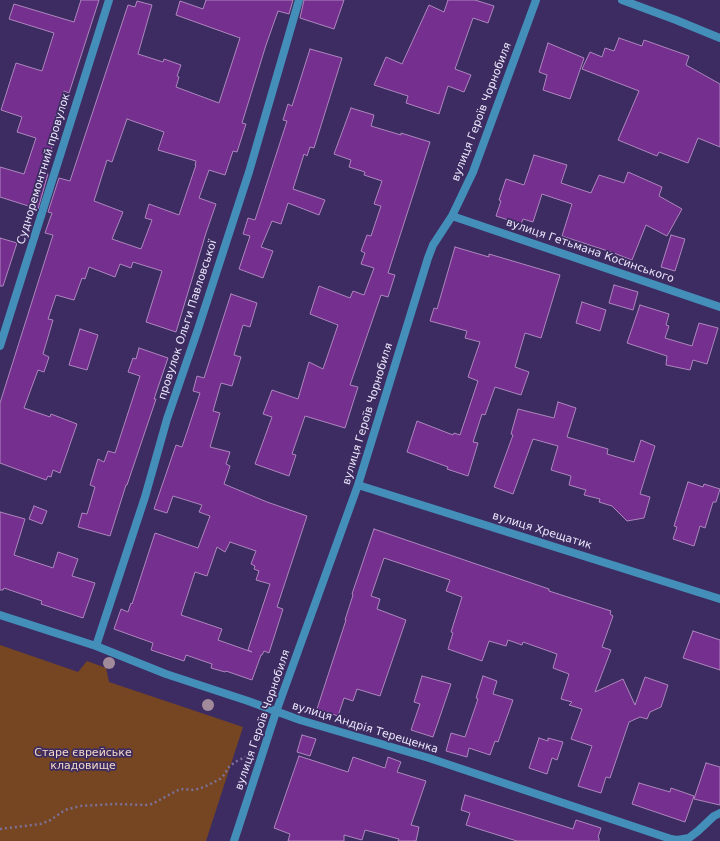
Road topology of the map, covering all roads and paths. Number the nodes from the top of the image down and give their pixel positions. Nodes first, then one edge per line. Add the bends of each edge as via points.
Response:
1 (109, 0) edge
2 (298, 0) edge
3 (536, 0) edge
4 (622, 0) edge
5 (720, 38) edge
6 (452, 216) junction
7 (720, 307) edge
8 (0, 346) edge
9 (358, 485) junction
10 (720, 599) edge
11 (0, 615) edge
12 (96, 646) junction
13 (276, 712) junction
14 (260, 760) junction
15 (720, 813) edge
16 (0, 829) edge
17 (234, 841) edge

1 - 8 street, Судноремонтний провулок
2 - 12 street, провулок Ольги Павловської via 250,172 167,419 145,497
3 - 6 street, вулиця Героїв Чорнобиля via 473,172
4 - 5 street
6 - 7 street, вулиця Гетьмана Косинського
6 - 9 street, вулиця Героїв Чорнобиля via 433,245 426,265
9 - 10 street, вулиця Хрещатик
9 - 13 street, вулиця Героїв Чорнобиля
11 - 12 street, вулиця Андрія Терещенка
12 - 13 street, вулиця Андрія Терещенка via 166,674 248,700
13 - 14 street, вулиця Героїв Чорнобиля
13 - 15 street, вулиця Андрія Терещенка via 429,758 672,839 688,838
14 - 16 path via 246,757 229,767 220,779 194,790 180,789 152,804 80,806 65,810 40,824
14 - 17 street, вулиця Героїв Чорнобиля

